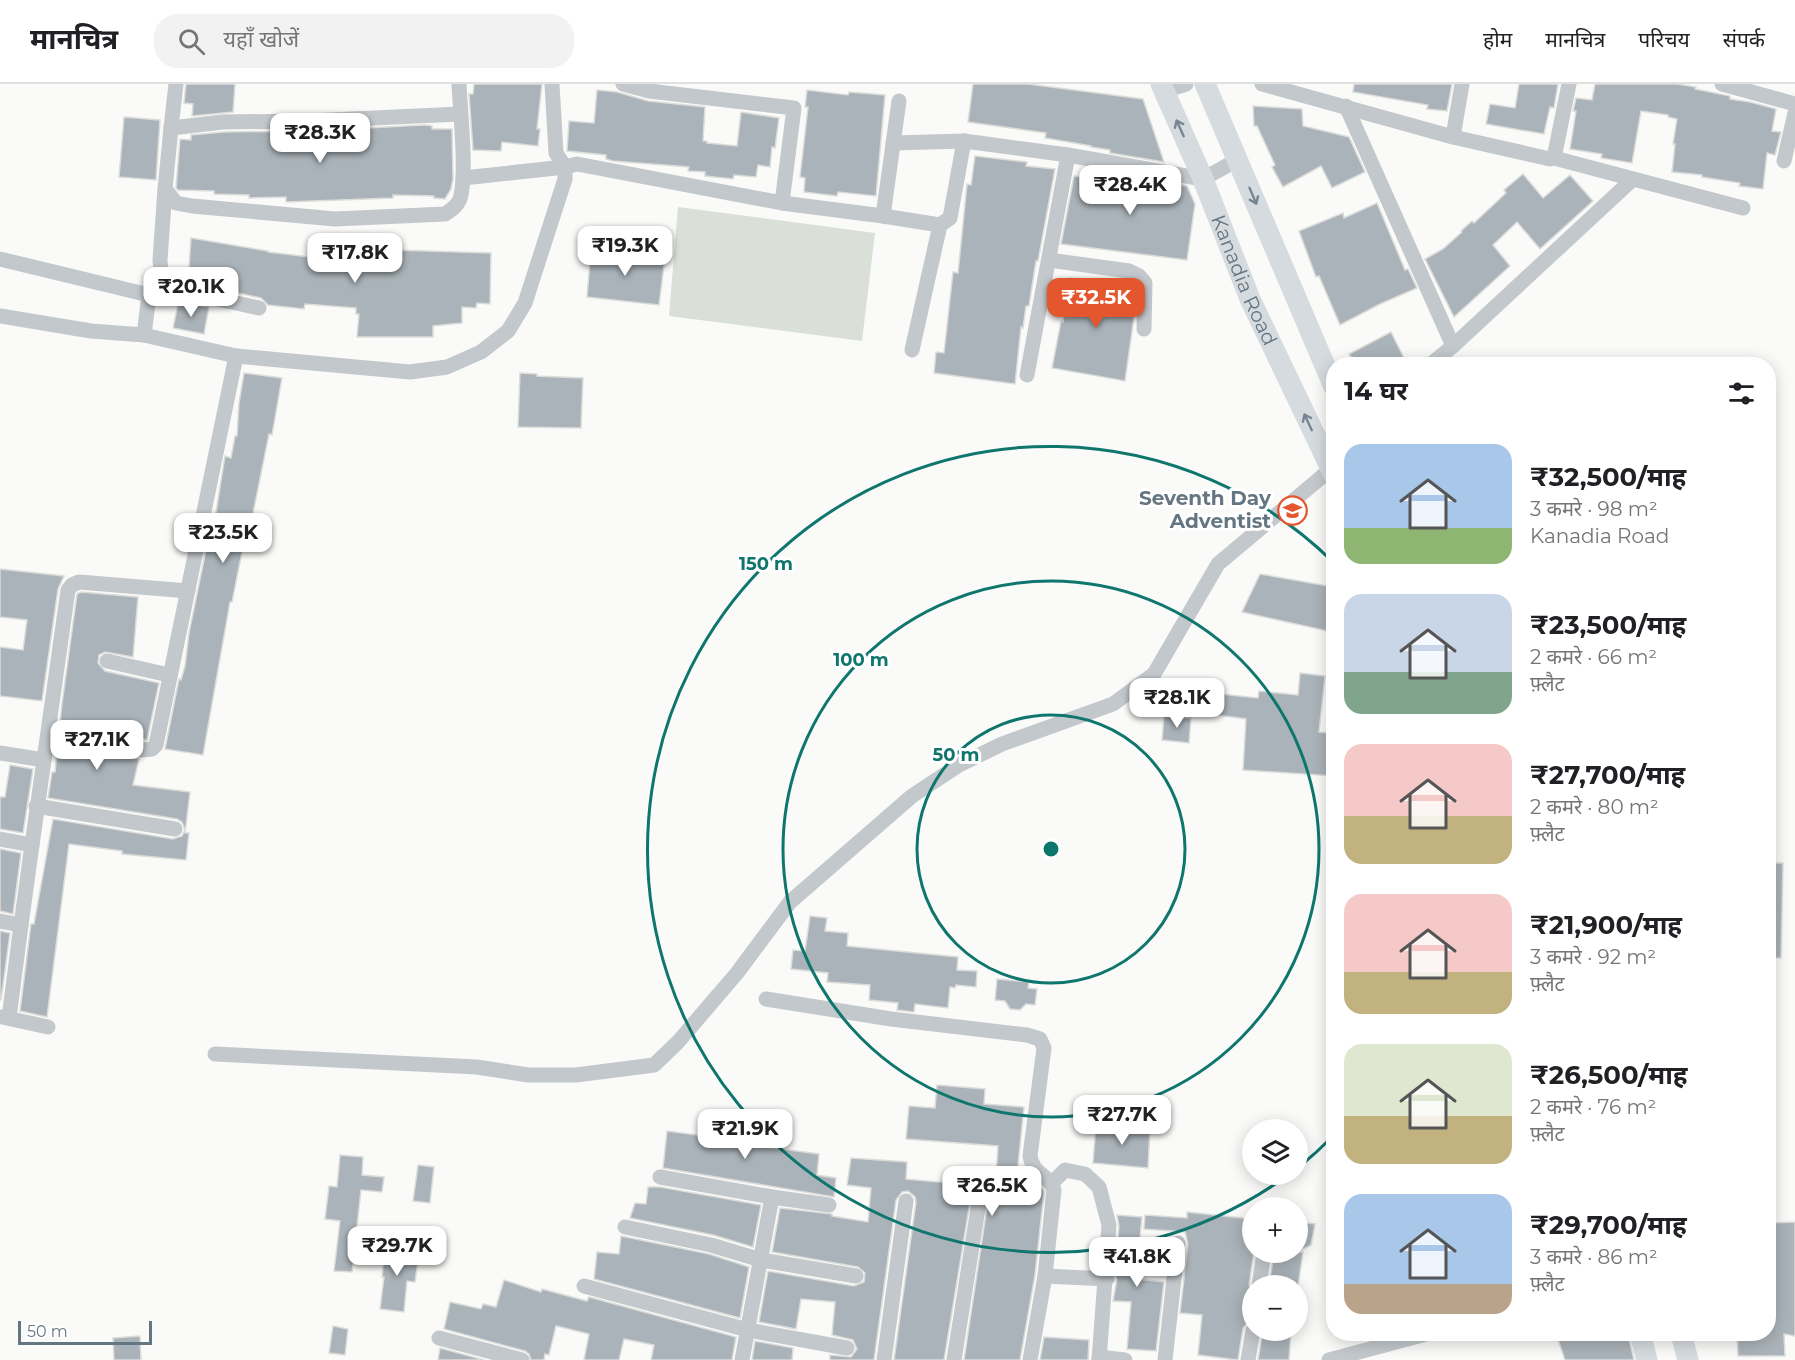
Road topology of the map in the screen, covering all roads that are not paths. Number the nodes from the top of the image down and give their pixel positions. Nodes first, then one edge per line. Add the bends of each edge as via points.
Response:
1 (176, 84) edge
2 (459, 84) edge
3 (552, 84) edge
4 (623, 84) edge
5 (1186, 84) edge
6 (1205, 84) edge
7 (1262, 84) edge
8 (1462, 84) edge
9 (1569, 84) edge
10 (1722, 84) edge
11 (650, 87) edge
12 (1163, 88) edge
13 (899, 101) dead end
14 (1795, 104) edge
15 (1347, 106) junction
16 (1795, 113) edge
17 (460, 114) junction
18 (171, 128) junction
19 (1453, 137) junction
20 (964, 141) junction
21 (893, 143) junction
22 (1068, 154) junction
23 (1554, 158) junction
24 (1237, 160) junction
25 (1784, 161) dead end
26 (565, 167) junction
27 (463, 178) junction
28 (1203, 178) junction
29 (1634, 179) junction
30 (165, 189) junction
31 (782, 203) junction
32 (1743, 208) dead end
33 (883, 216) junction
34 (940, 225) junction
35 (0, 259) edge
36 (1049, 260) junction
37 (259, 308) dead end
38 (0, 316) edge
39 (1144, 330) dead end
40 (144, 335) junction
41 (1453, 346) junction
42 (912, 350) dead end
43 (236, 356) junction
44 (1440, 357) edge
45 (1326, 368) edge
46 (1028, 375) dead end
47 (1326, 459) edge
48 (1326, 477) edge
49 (188, 591) junction
50 (107, 661) dead end
51 (170, 675) junction
52 (93, 738) dead end
53 (0, 753) edge
54 (44, 760) junction
55 (36, 806) junction
56 (175, 829) dead end
57 (0, 838) edge
58 (32, 845) junction
59 (0, 921) edge
60 (21, 925) junction
61 (766, 999) dead end
62 (5, 1018) edge
63 (48, 1028) dead end
64 (215, 1054) dead end
65 (660, 1177) dead end
66 (983, 1177) dead end
67 (1052, 1183) junction
68 (772, 1197) junction
69 (906, 1201) dead end
70 (829, 1205) dead end
71 (625, 1227) dead end
72 (1178, 1243) dead end
73 (761, 1260) junction
74 (856, 1276) dead end
75 (1045, 1276) junction
76 (1107, 1279) junction
77 (584, 1286) dead end
78 (748, 1330) junction
79 (439, 1338) dead end
80 (1251, 1341) edge
81 (1400, 1341) edge
82 (1642, 1341) edge
83 (1683, 1341) edge
84 (847, 1348) dead end
85 (1099, 1359) edge
86 (522, 1360) edge
87 (742, 1360) edge
88 (884, 1360) edge
89 (954, 1360) edge
90 (1029, 1360) edge
91 (1125, 1360) edge
92 (1165, 1360) edge
93 (1248, 1360) edge
94 (1329, 1360) edge
95 (1647, 1360) edge
96 (1688, 1360) edge

1 - 18 street
2 - 17 street
3 - 26 street via 556,153
4 - 11 street
5 - 12 street
6 - 24 main road, Kanadia Road
7 - 15 street
8 - 19 street
9 - 23 street
10 - 14 street
11 - 31 street via 794,108
28 -> 12 main road, Kanadia Road
13 - 21 street
15 - 19 street
15 - 41 street
16 - 25 street
17 - 18 street via 224,122
17 - 27 street
18 - 30 street
19 - 23 street
20 - 21 street
20 - 22 street
20 - 34 street via 951,218
21 - 33 street
22 - 28 street
22 - 36 street
23 - 29 street
24 - 28 street
24 -> 45 main road, Kanadia Road
26 - 27 street
26 - 31 street via 577,164
26 - 43 street via 561,194 525,303 508,332 481,352 447,367 410,372
27 - 30 street via 459,200 445,214 335,219 192,206 176,203
47 -> 28 main road, Kanadia Road via 1250,299
29 - 32 street
29 - 41 street
30 - 37 street via 162,284
31 - 33 street
33 - 34 street
34 - 42 street
35 - 40 street via 149,295
36 - 39 street via 1129,271 1138,276 1145,283
36 - 46 street
38 - 40 street
40 - 43 street
41 - 44 street
43 - 49 street
48 - 64 street via 1218,564 1154,674 1113,704 1002,744 959,765 912,796 790,902 737,972 654,1065 576,1075 528,1075 477,1067
49 - 51 street
49 - 54 street via 79,582 72,585 68,590
50 - 51 street
51 - 52 street via 152,749
53 - 54 street
54 - 55 street
55 - 56 street
55 - 58 street
57 - 58 street
58 - 60 street
59 - 60 street
60 - 62 street
61 - 67 street via 1040,1039 1044,1048 1030,1156 1035,1170
62 - 63 street
65 - 68 street
66 - 89 street
67 - 75 street
67 - 76 street via 1065,1170 1085,1174 1099,1187 1109,1226
68 - 70 street
68 - 73 street
69 - 88 street
71 - 73 street
72 - 92 street
73 - 74 street
73 - 78 street
75 - 76 street
75 - 90 street
76 - 85 street
77 - 78 street
78 - 84 street
78 - 87 street
79 - 86 street
80 - 93 street
81 - 94 street
82 - 95 main road
83 - 96 main road
85 - 91 street

